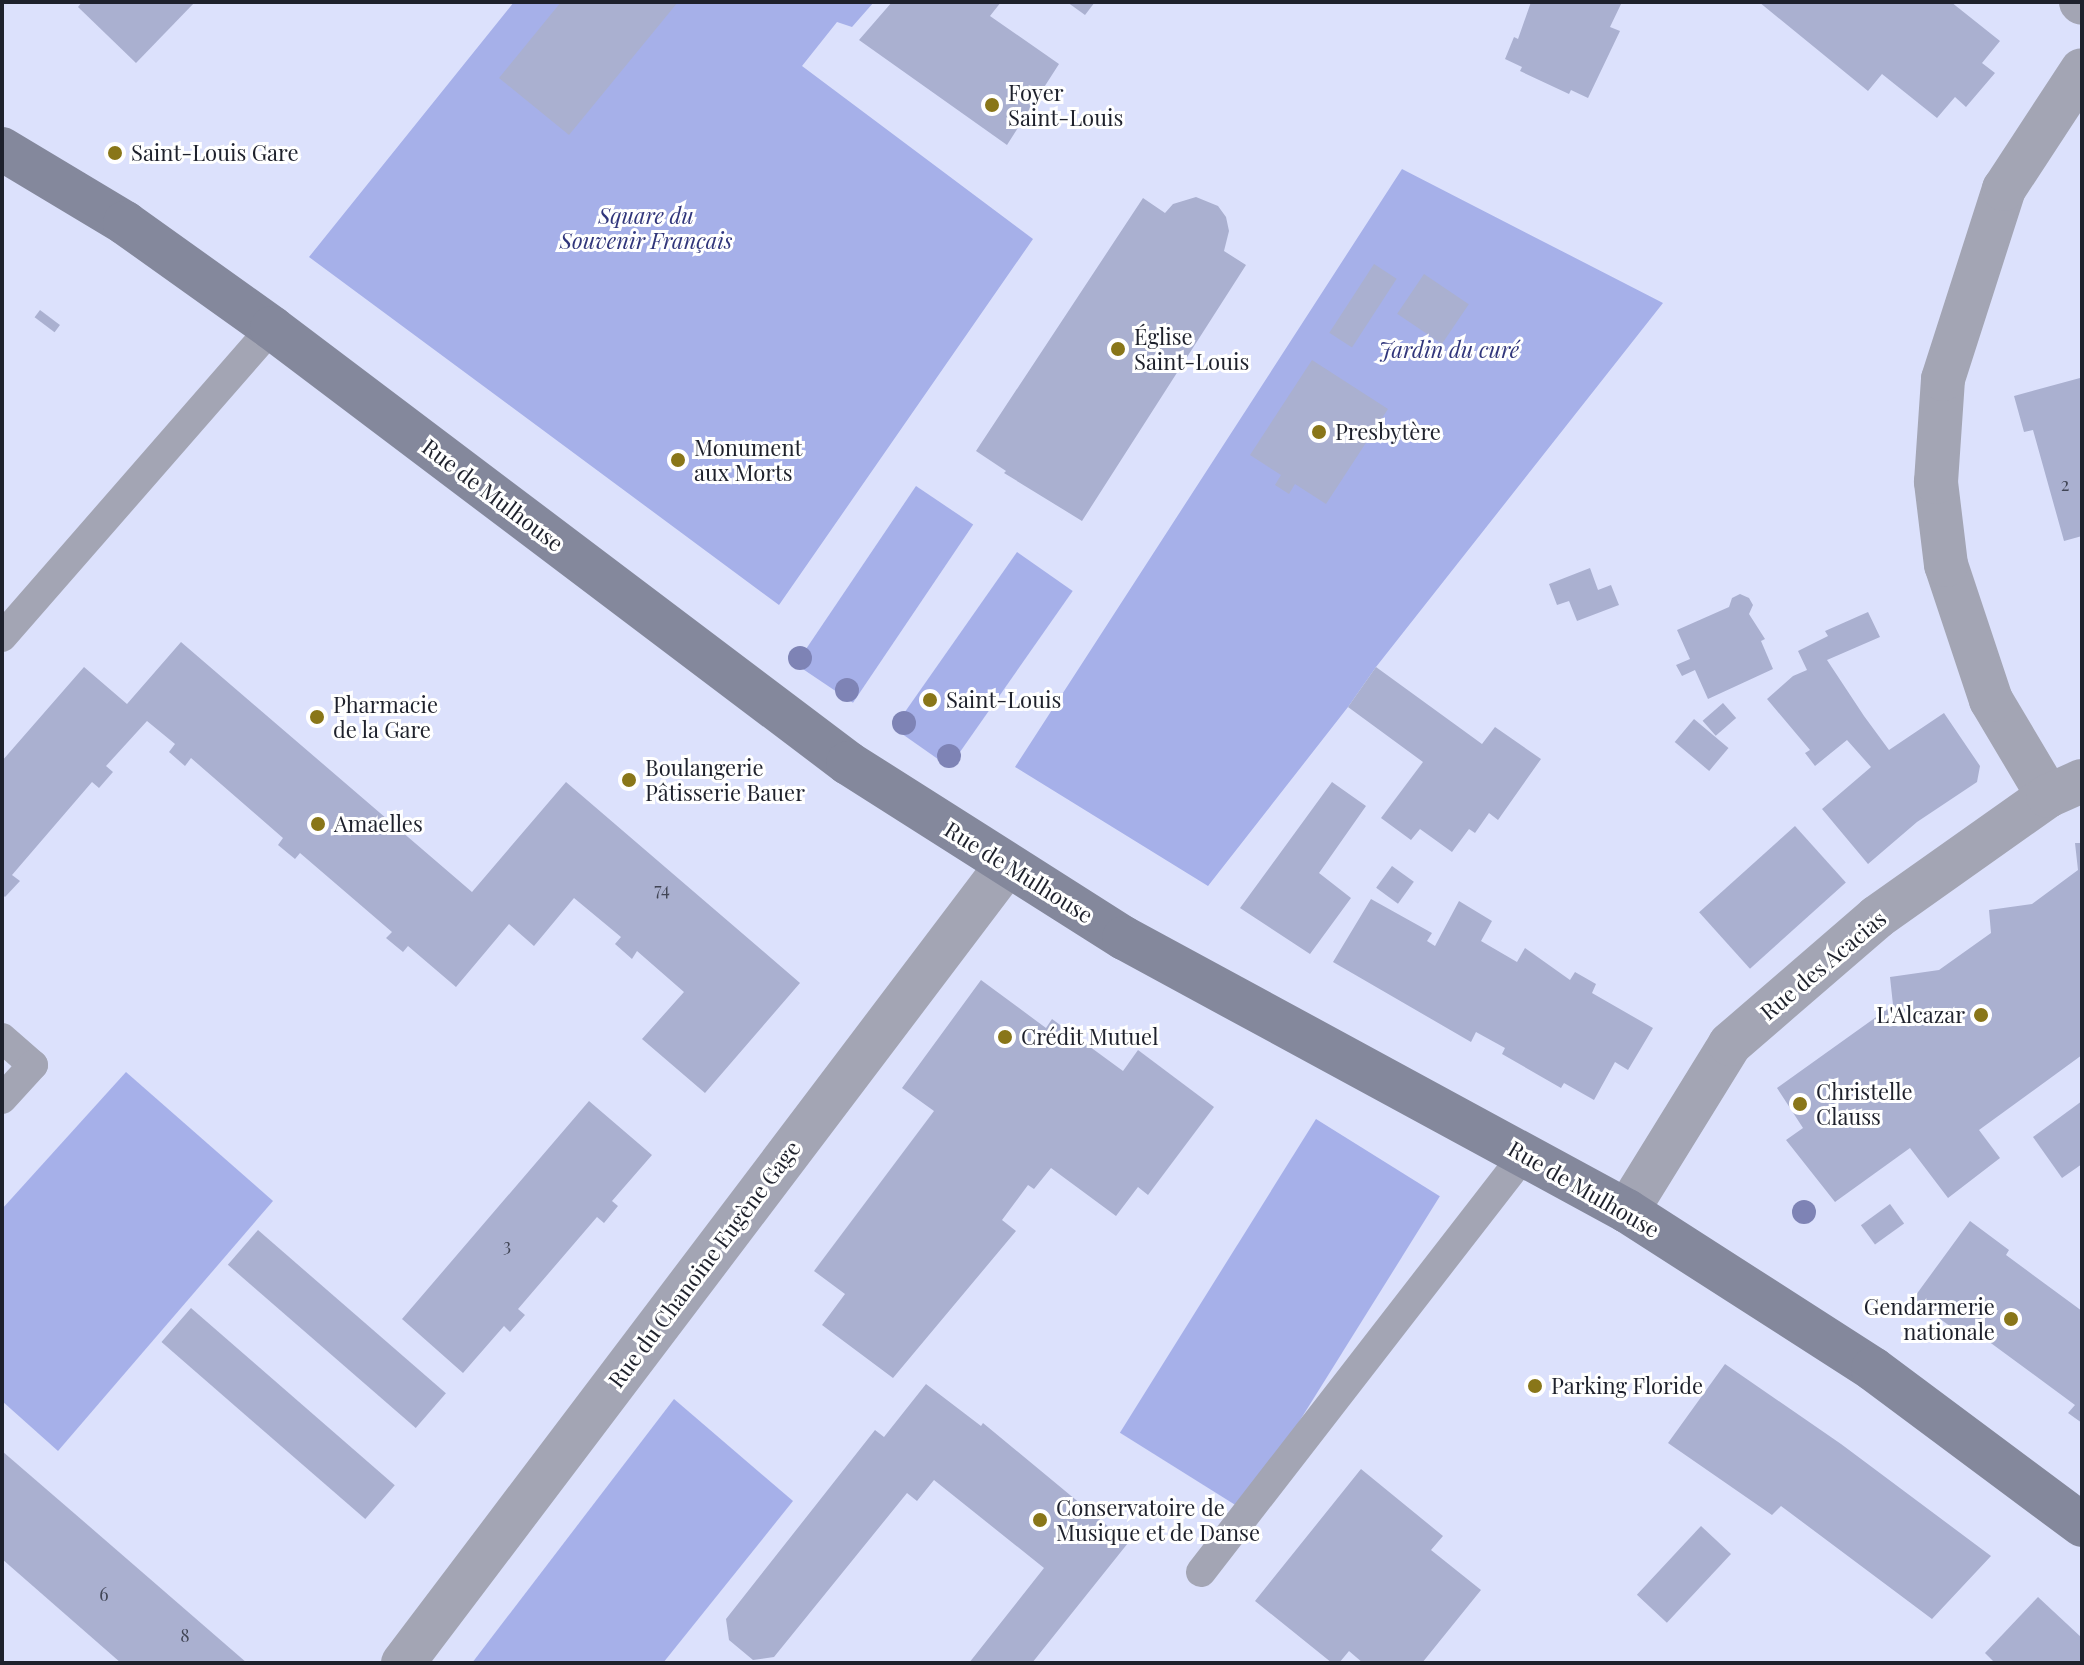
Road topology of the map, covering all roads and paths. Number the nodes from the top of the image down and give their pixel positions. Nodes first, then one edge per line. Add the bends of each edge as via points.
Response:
1 (2082, 70) edge
2 (2, 149) edge
3 (272, 328) junction
4 (2, 637) edge
5 (2065, 789) edge
6 (1006, 866) junction
7 (2, 1038) edge
8 (2, 1099) edge
9 (1524, 1155) junction
10 (1627, 1211) junction
11 (2082, 1525) edge
12 (1201, 1572) dead end
13 (403, 1663) edge

1 - 5 street via 2004,189 1943,379 1936,482 1946,565 1991,700
2 - 3 main road, Rue de Mulhouse via 125,223
3 - 4 lane
3 - 6 main road, Rue de Mulhouse via 848,763
5 - 10 street, Rue des Acacias via 1877,917 1730,1044
6 - 9 main road, Rue de Mulhouse via 1124,938
6 - 13 street, Rue du Chanoine Eugène Gage
7 - 8 lane via 33,1065
9 - 10 main road, Rue de Mulhouse
9 - 12 lane
10 - 11 main road, Rue de Mulhouse via 1873,1369

